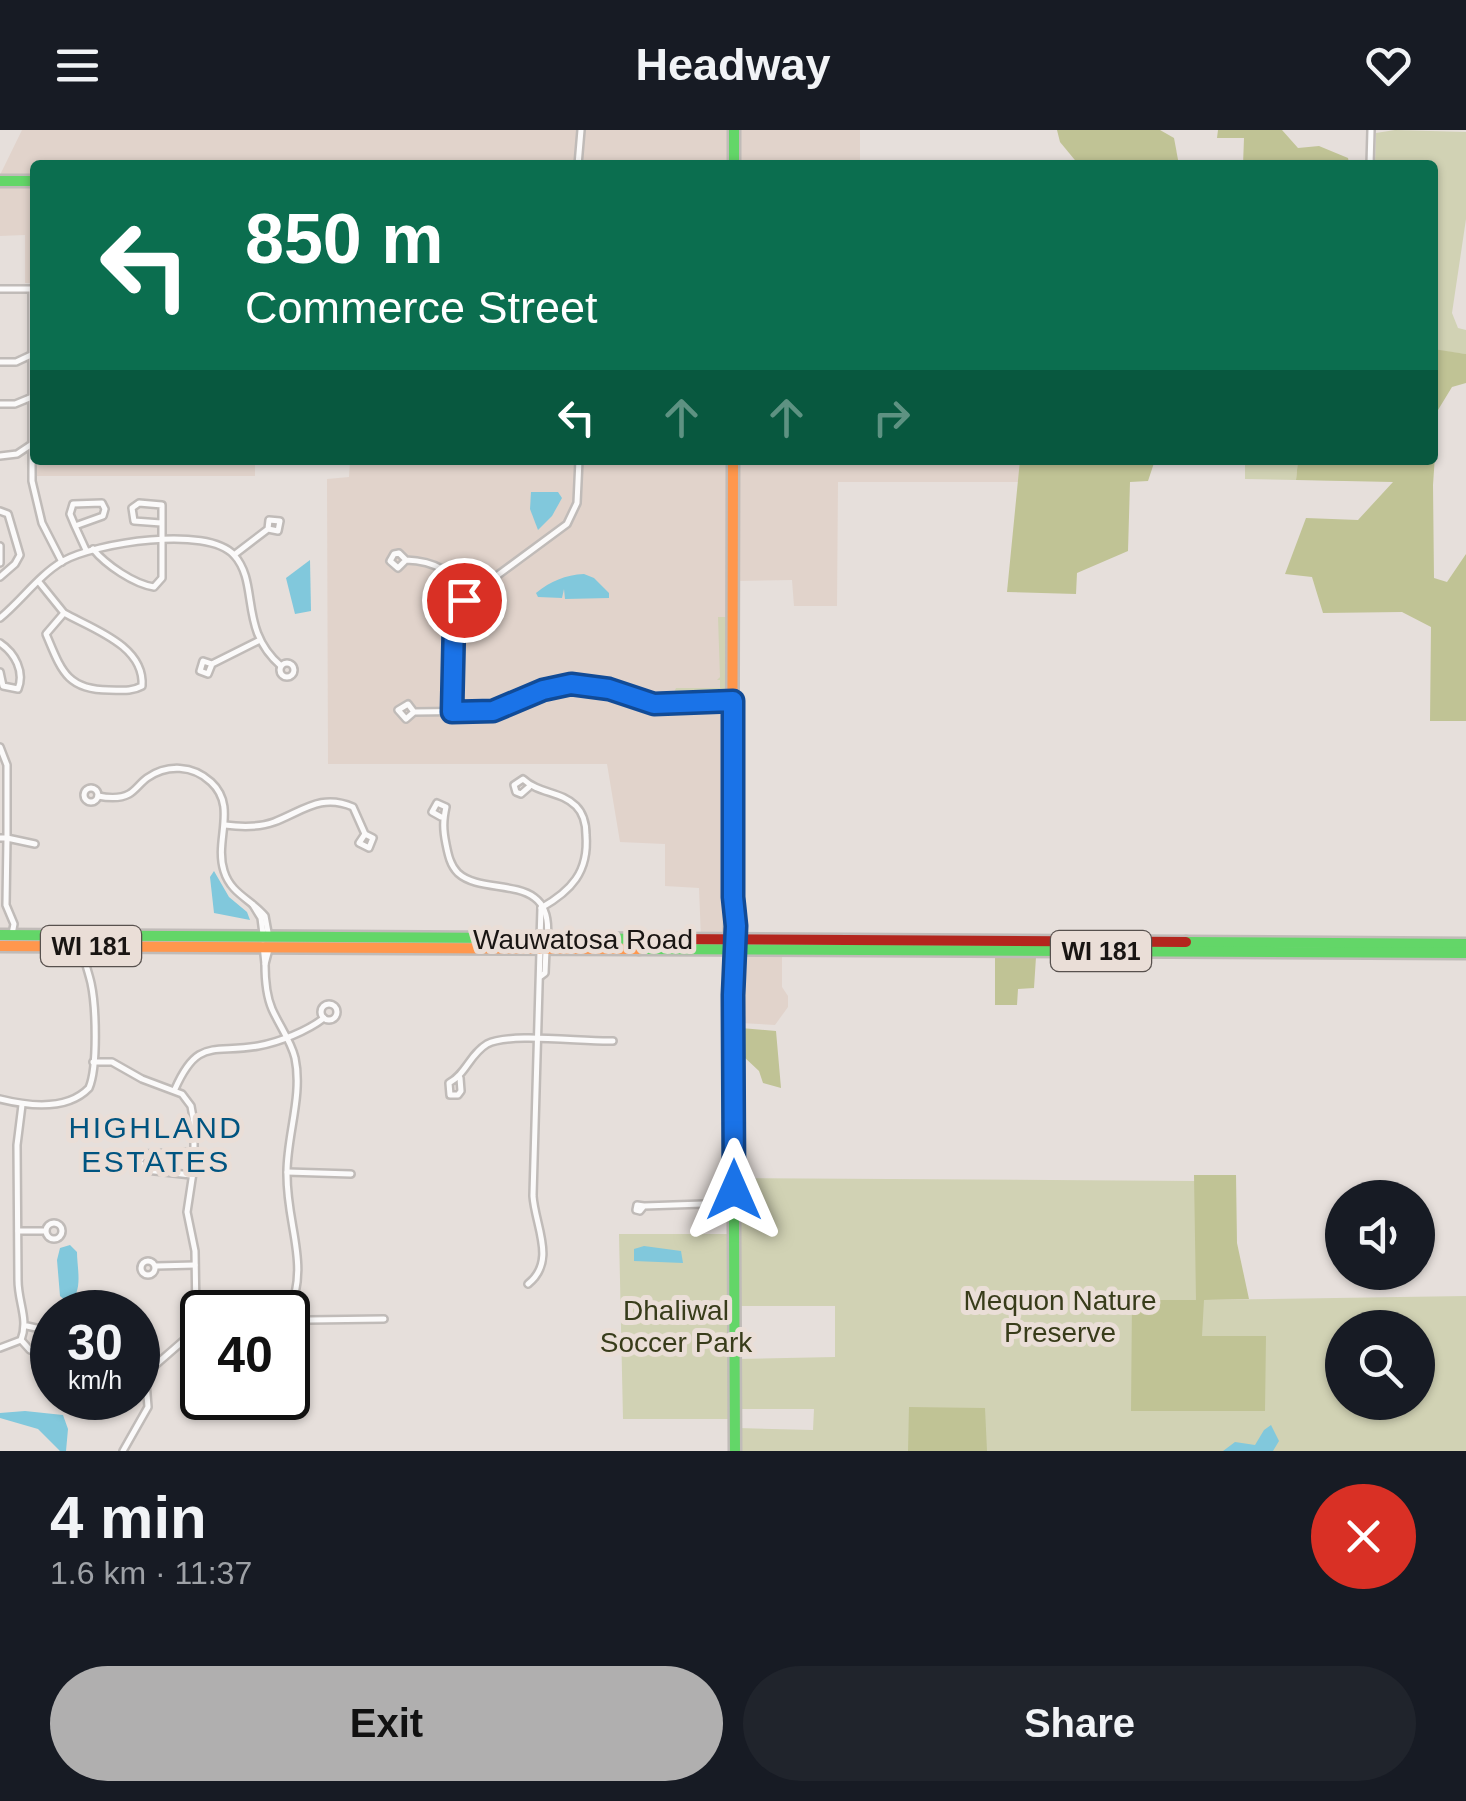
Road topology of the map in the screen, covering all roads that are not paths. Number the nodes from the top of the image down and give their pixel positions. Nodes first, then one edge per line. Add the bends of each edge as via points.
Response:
1 (582, 130) edge
2 (734, 130) edge
3 (1371, 130) edge
4 (579, 160) edge
5 (734, 160) edge
6 (1370, 160) edge
7 (0, 181) edge
8 (30, 181) edge
9 (30, 289) edge
10 (0, 290) edge
11 (30, 355) edge
12 (0, 362) edge
13 (30, 398) edge
14 (0, 404) edge
15 (30, 445) edge
16 (0, 456) edge
17 (33, 465) edge
18 (579, 465) edge
19 (733, 465) edge
20 (0, 511) edge
21 (162, 523) junction
22 (75, 526) junction
23 (268, 529) dead end
24 (162, 541) junction
25 (0, 546) edge
26 (90, 550) junction
27 (234, 555) junction
28 (406, 560) dead end
29 (62, 562) junction
30 (0, 563) edge
31 (0, 577) edge
32 (39, 582) junction
33 (470, 596) junction
34 (64, 613) junction
35 (0, 618) edge
36 (258, 641) junction
37 (0, 643) edge
38 (212, 664) dead end
39 (281, 666) dead end
40 (0, 672) edge
41 (733, 704) junction
42 (414, 712) dead end
43 (452, 712) junction
44 (0, 747) edge
45 (529, 788) dead end
46 (98, 796) dead end
47 (441, 817) dead end
48 (224, 825) junction
49 (365, 834) dead end
50 (4, 838) edge
51 (36, 844) dead end
52 (541, 908) junction
53 (5, 940) edge
54 (81, 941) junction
55 (266, 943) junction
56 (544, 944) junction
57 (1466, 944) edge
58 (733, 945) junction
59 (1466, 954) edge
60 (324, 1018) dead end
61 (286, 1037) junction
62 (536, 1040) junction
63 (613, 1042) dead end
64 (94, 1062) junction
65 (460, 1078) dead end
66 (175, 1090) junction
67 (0, 1099) edge
68 (22, 1105) junction
69 (194, 1152) junction
70 (287, 1172) junction
71 (351, 1174) dead end
72 (192, 1175) junction
73 (734, 1203) junction
74 (644, 1206) dead end
75 (18, 1231) junction
76 (46, 1231) dead end
77 (196, 1265) junction
78 (156, 1266) dead end
79 (528, 1284) dead end
80 (196, 1290) edge
81 (295, 1290) edge
82 (384, 1319) dead end
83 (310, 1320) edge
84 (26, 1326) junction
85 (20, 1340) junction
86 (180, 1344) edge
87 (0, 1348) edge
88 (123, 1451) edge
89 (735, 1451) edge

1 - 4 street
2 - 5 main road
3 - 6 street
7 - 8 main road
9 - 10 street
11 - 12 street
13 - 14 street
15 - 16 street
17 - 29 street via 35,504
18 - 33 street via 577,503 566,524
19 - 41 main road
20 - 31 street via 8,514 20,555
21 - 21 street via 159,503 132,508 134,522
21 - 24 street
22 - 22 street via 103,516 102,504 73,504
22 - 26 street
23 - 27 street
24 - 26 street
24 - 26 street via 162,578 151,587
24 - 27 street via 208,542
25 - 30 street
26 - 29 street
27 - 36 street
28 - 33 street via 445,569
29 - 32 street
32 - 34 street
32 - 35 street
33 - 43 street via 454,622
34 - 34 street via 46,634 66,675 92,690 142,686 127,649
36 - 38 street
36 - 39 street
37 - 40 street via 19,667 18,689 3,686
41 - 43 street via 654,704 578,684 493,711
41 - 58 main road
42 - 43 street
44 - 50 street via 7,765
45 - 52 street via 570,801 586,827 580,874
46 - 48 street via 124,796 154,774 184,768 218,789
47 - 52 street via 448,855 460,874 520,889
48 - 49 street via 264,825 334,801 353,807
48 - 55 street via 224,871 234,890 266,918
50 - 51 street
50 - 53 street via 6,905 14,932
52 - 56 street via 547,919
53 - 54 main road, Wauwatosa Road / WI 181
54 - 55 main road, Wauwatosa Road / WI 181
54 - 64 street via 92,987
55 - 56 main road, Wauwatosa Road / WI 181
55 - 61 street via 270,1006
56 - 58 main road, Wauwatosa Road / WI 181
56 - 58 main road, Wauwatosa Road / WI 181 via 692,950
56 - 62 street
57 - 58 main road, Wauwatosa Road / WI 181
58 - 59 main road, Wauwatosa Road / WI 181
58 - 73 main road
60 - 61 street
61 - 66 street via 211,1048 192,1061
61 - 70 street via 297,1090
62 - 63 street
62 - 65 street via 489,1043
62 - 79 street via 534,1215 544,1263
64 - 66 street via 112,1062
64 - 68 street via 89,1088 76,1100
66 - 69 street via 190,1106
67 - 68 street
68 - 75 street
69 - 72 street
69 - 72 street via 149,1153 139,1162 146,1170
70 - 71 street
70 - 81 street via 300,1272
72 - 77 street via 187,1212
73 - 74 street
73 - 89 main road
75 - 76 street
75 - 84 street via 18,1296
77 - 78 street
77 - 80 street
82 - 83 street
84 - 85 street
84 - 85 street via 45,1330 46,1346 30,1350
85 - 87 street
86 - 88 street via 152,1368 148,1406

